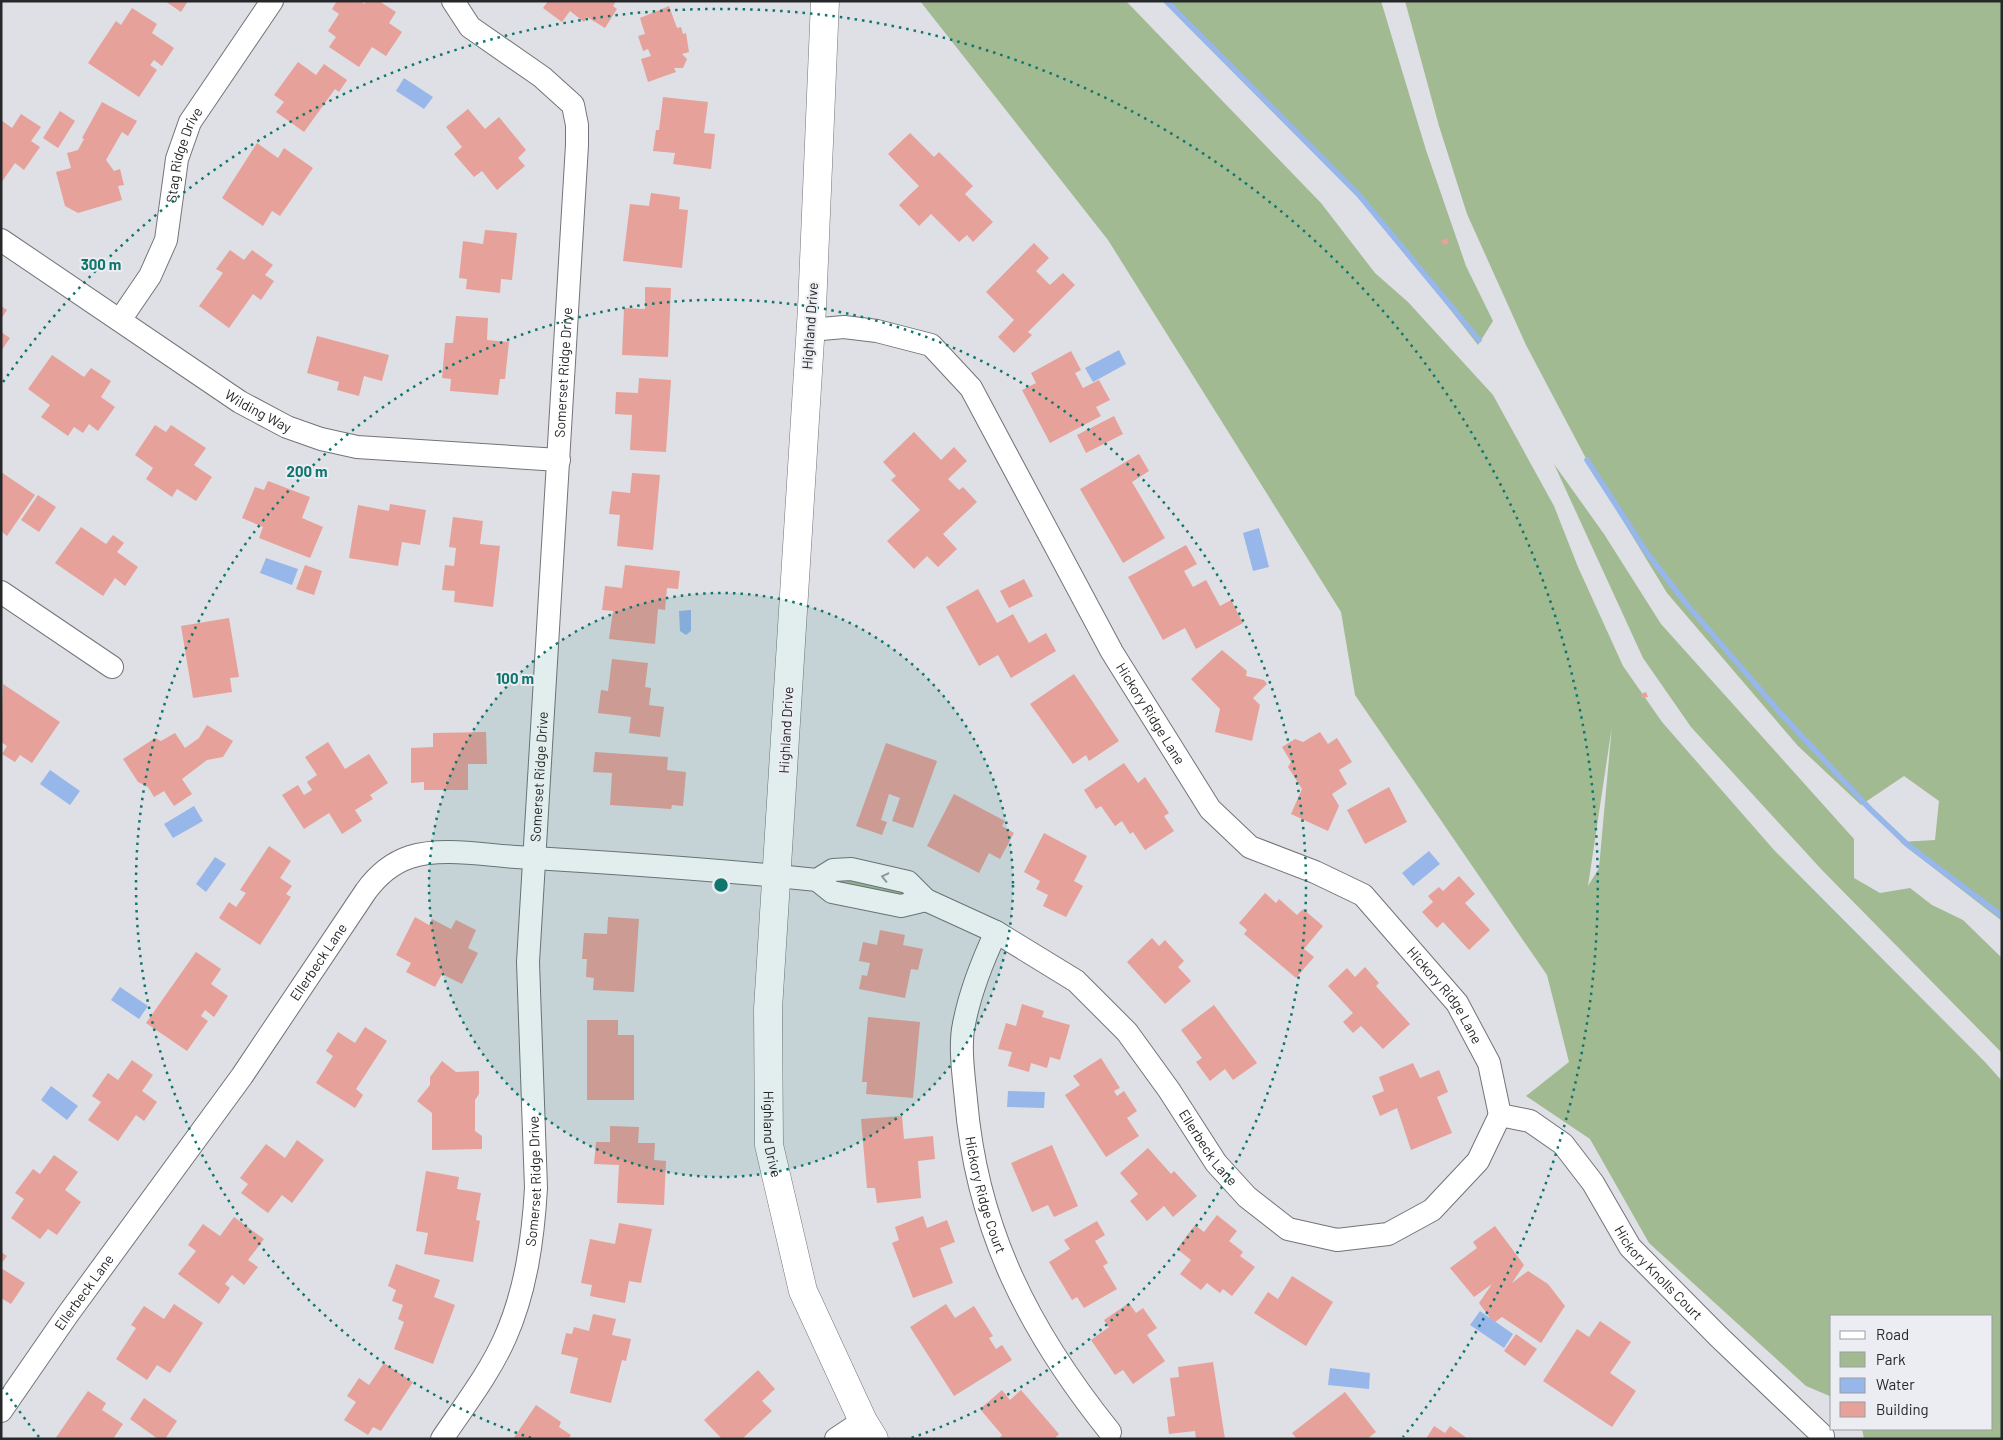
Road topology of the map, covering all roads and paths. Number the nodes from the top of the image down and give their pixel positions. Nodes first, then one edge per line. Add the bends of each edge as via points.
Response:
1 (272, 1) edge
2 (453, 1) edge
3 (825, 1) edge
4 (1, 240) edge
5 (120, 320) junction
6 (810, 330) junction
7 (559, 460) junction
8 (1, 592) edge
9 (112, 667) dead end
10 (533, 858) junction
11 (777, 876) junction
12 (996, 932) junction
13 (1500, 1115) junction
14 (1, 1411) edge
15 (868, 1430) edge
16 (1110, 1432) dead end
17 (1823, 1436) dead end
18 (442, 1439) edge
19 (836, 1439) edge

1 - 5 street, Stag Ridge Drive via 190,122 177,159 166,240 150,276
2 - 7 street, Somerset Ridge Drive via 470,27 542,76 573,105 578,145
3 - 6 street, Highland Drive
4 - 5 street, Wilding Way
5 - 7 street, Wilding Way via 255,411 321,439 356,447
6 - 11 street, Highland Drive
6 - 13 street, Hickory Ridge Lane via 877,330 931,345 971,388 1112,652 1210,809 1250,848 1315,872 1363,895 1457,1003 1489,1063
7 - 10 street, Somerset Ridge Drive
8 - 9 street
10 - 11 street, Ellerbeck Lane
10 - 14 street, Ellerbeck Lane via 423,854 397,864 374,880 236,1084
10 - 18 street, Somerset Ridge Drive via 528,971 536,1188 534,1224 519,1298 505,1338 485,1375
11 - 12 street, Ellerbeck Lane via 817,880 832,892 902,906 926,900
11 - 15 street, Highland Drive via 768,1009 769,1145 803,1291
12 - 13 street, Ellerbeck Lane via 1076,981 1127,1032 1216,1163 1247,1196 1288,1229 1337,1240 1388,1234 1432,1210 1478,1161
12 - 16 street, Hickory Ridge Court via 977,974 963,1026 969,1131 980,1186 1002,1258 1035,1326 1075,1388
13 - 17 street, Hickory Knolls Court via 1530,1121 1563,1144 1593,1183 1630,1247 1719,1338
15 - 19 street

